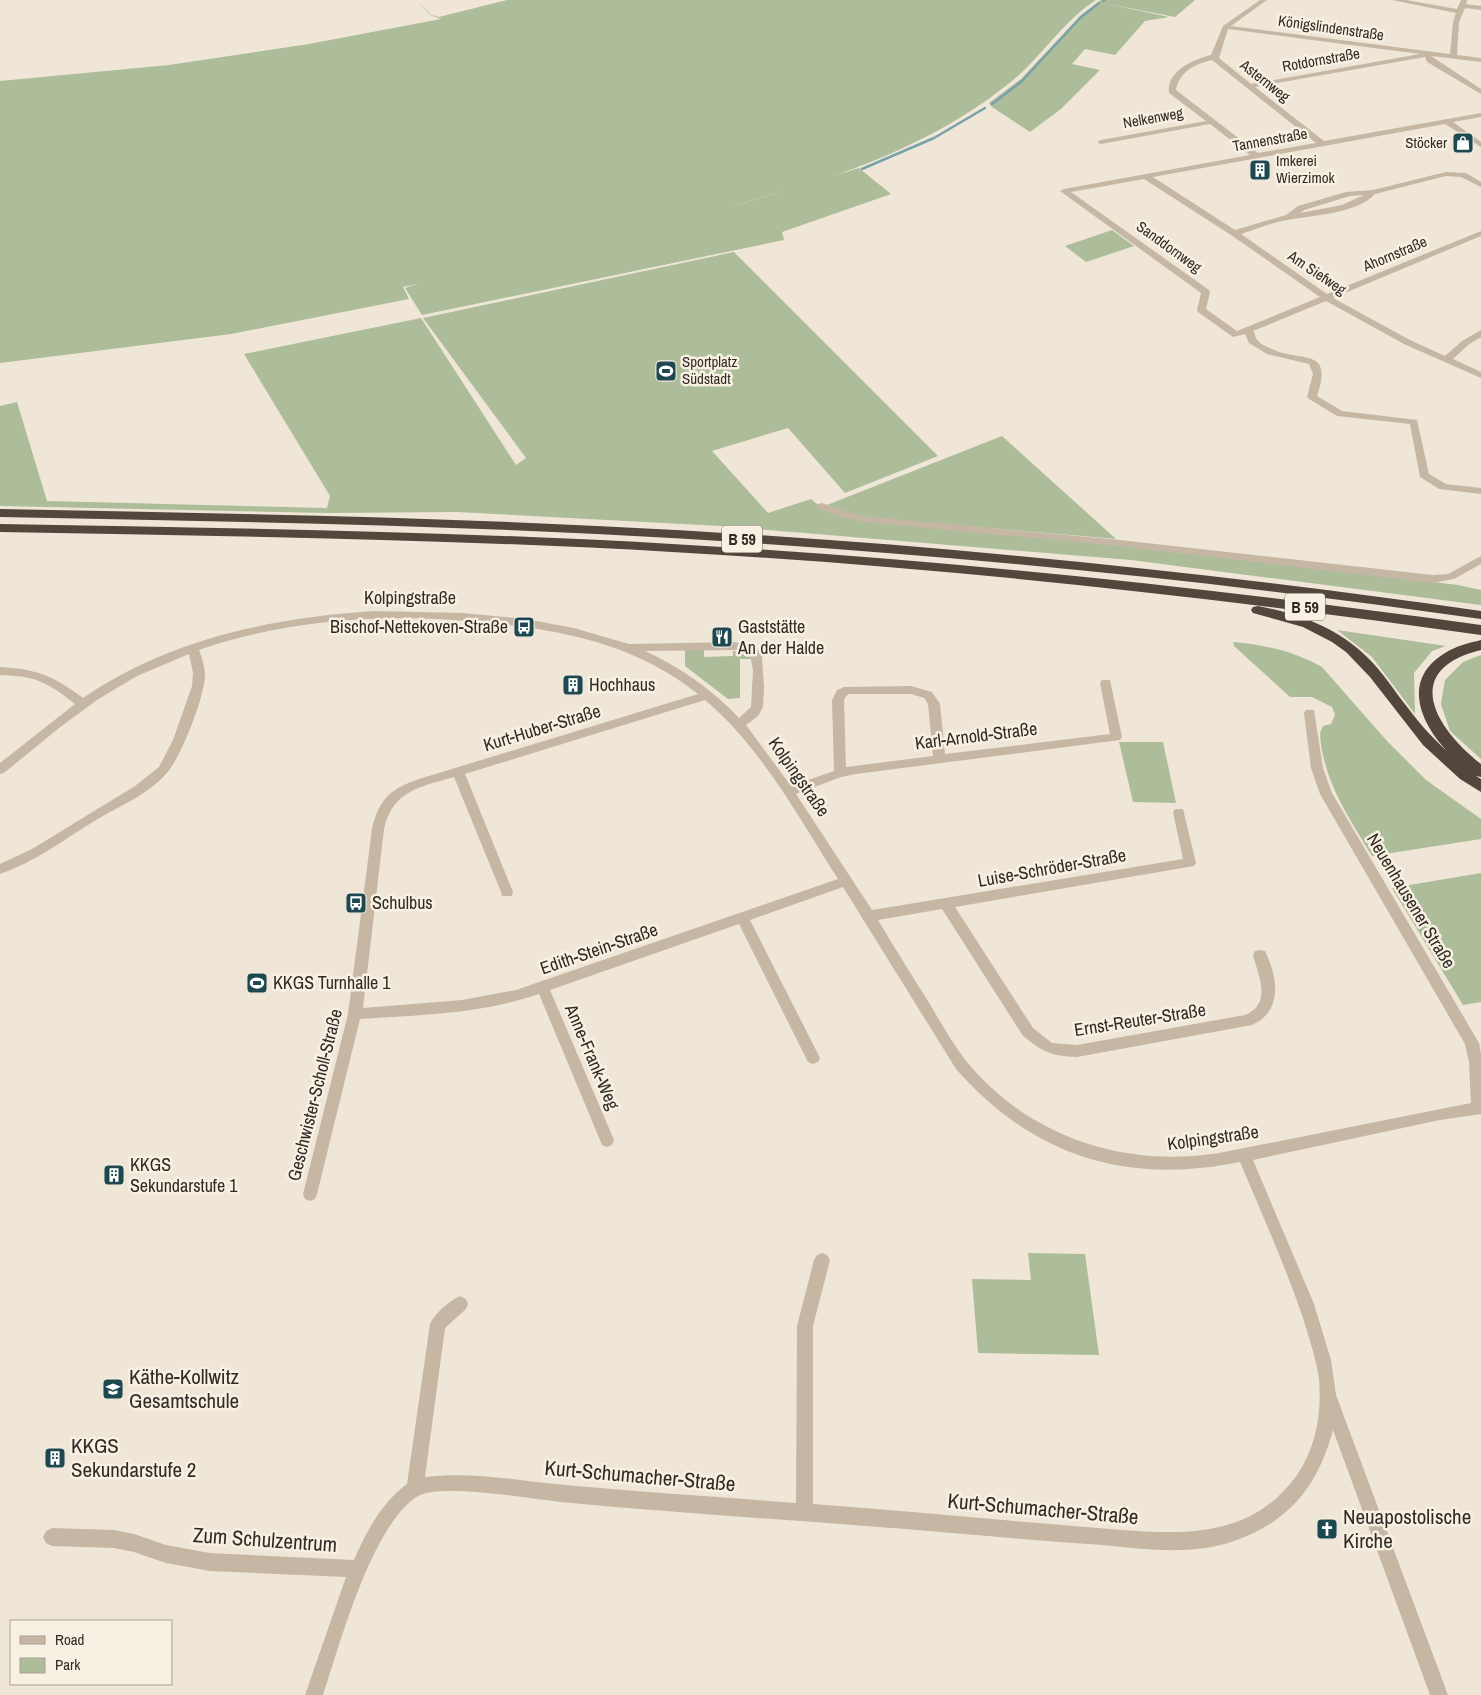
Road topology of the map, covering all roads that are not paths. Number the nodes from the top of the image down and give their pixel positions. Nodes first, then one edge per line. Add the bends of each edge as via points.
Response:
1 (1264, 0) edge
2 (1395, 0) edge
3 (1461, 5) edge
4 (1481, 8) edge
5 (1225, 27) junction
6 (1426, 54) junction
7 (1214, 57) junction
8 (1453, 57) junction
9 (1481, 60) edge
10 (1250, 86) junction
11 (1481, 92) edge
12 (1481, 115) edge
13 (1210, 122) junction
14 (1447, 122) junction
15 (1101, 142) dead end
16 (1324, 145) junction
17 (1481, 145) edge
18 (1258, 157) junction
19 (1146, 177) junction
20 (1481, 185) edge
21 (1064, 191) joint
22 (1481, 233) edge
23 (1234, 234) junction
24 (1326, 297) junction
25 (1246, 331) junction
26 (1481, 333) edge
27 (1236, 335) joint
28 (1446, 360) junction
29 (1481, 375) edge
30 (1481, 491) edge
31 (822, 506) dead end
32 (0, 513) edge
33 (0, 528) edge
34 (1481, 559) edge
35 (1129, 586) junction
36 (1481, 615) edge
37 (1481, 630) edge
38 (1481, 645) edge
39 (193, 648) junction
40 (628, 648) junction
41 (0, 671) edge
42 (1106, 683) dead end
43 (707, 695) junction
44 (82, 703) junction
45 (1310, 713) dead end
46 (738, 724) junction
47 (939, 758) junction
48 (0, 770) edge
49 (458, 772) junction
50 (1481, 772) edge
51 (840, 773) junction
52 (1481, 787) edge
53 (788, 792) junction
54 (390, 800) joint
55 (1179, 812) dead end
56 (0, 869) edge
57 (847, 881) junction
58 (506, 892) dead end
59 (946, 904) junction
60 (869, 916) junction
61 (742, 918) junction
62 (1260, 956) dead end
63 (543, 988) junction
64 (355, 1014) junction
65 (813, 1058) dead end
66 (1480, 1108) edge
67 (606, 1140) dead end
68 (1244, 1155) junction
69 (310, 1194) dead end
70 (822, 1260) dead end
71 (460, 1304) dead end
72 (1328, 1395) junction
73 (416, 1488) junction
74 (804, 1512) junction
75 (52, 1537) dead end
76 (359, 1569) junction
77 (314, 1695) edge
78 (1438, 1695) edge

1 - 5 street, Königslindenstraße
2 - 3 street
3 - 4 street
3 - 8 street via 1454,32
5 - 6 street, Königslindenstraße
5 - 7 street, Asternweg
6 - 8 street, Königslindenstraße
6 - 10 street, Rotdornstraße
6 - 11 street via 1432,62
7 - 10 street, Asternweg
7 - 13 street via 1185,69 1172,89 1175,95
8 - 9 street, Königslindenstraße
10 - 16 street, Asternweg
12 - 14 street, Tannenstraße
13 - 15 street, Nelkenweg
13 - 18 street
14 - 16 street, Tannenstraße
14 - 17 street
16 - 18 street, Tannenstraße
18 - 19 street, Tannenstraße
19 - 21 street, Tannenstraße
19 - 23 street, Am Siefweg
20 - 23 street via 1464,175 1452,173 1373,192 1361,201 1289,217
21 - 27 street, Sanddornweg via 1206,292 1201,310
22 - 24 street, Ahornstraße
23 - 24 street, Am Siefweg
24 - 25 street, Ahornstraße
24 - 28 street, Am Siefweg
25 - 27 street, Ahornstraße
25 - 30 street via 1251,334 1252,341 1269,352 1301,357 1313,363 1318,368 1319,380 1312,397 1340,414 1414,422 1424,475 1442,487
26 - 28 street
28 - 29 street, Am Siefweg
31 - 34 street via 863,519 1120,543 1433,579 1453,576
32 - 36 highway, B 59 via 479,526 796,542 1194,578
33 - 35 highway, B 59 via 412,537 635,546 908,565
35 - 37 highway, B 59
35 - 52 highway via 1175,599 1280,614 1326,631 1361,658 1420,734
38 - 50 highway via 1458,650 1442,660 1429,676 1425,692 1428,711 1438,730
39 - 40 street, Kolpingstraße via 285,624 411,615 466,616 540,625 582,633
39 - 44 street, Kolpingstraße via 137,671
39 - 56 street via 198,666 197,686 174,753 163,770 146,784 54,840
40 - 43 street, Kolpingstraße via 671,669
40 - 46 street via 731,646 753,651 758,660 757,707
41 - 44 street via 44,676
42 - 47 street, Karl-Arnold-Straße via 1116,737
43 - 46 street, Kolpingstraße
43 - 49 street, Kurt-Huber-Straße
44 - 48 street, Kolpingstraße
45 - 66 street, Neuenhausener Straße via 1318,768 1326,794 1472,1043
46 - 53 street, Kolpingstraße
47 - 51 street, Karl-Arnold-Straße
47 - 51 street via 934,704 928,695 911,690 848,690 841,693 838,700
49 - 54 street, Kurt-Huber-Straße via 410,787
49 - 58 street
51 - 53 street, Karl-Arnold-Straße
53 - 57 street, Kolpingstraße
54 - 64 street, Geschwister-Scholl-Straße via 380,816
55 - 59 street, Luise-Schröder-Straße via 1190,863
57 - 60 street, Kolpingstraße
57 - 61 street, Edith-Stein-Straße
59 - 60 street, Luise-Schröder-Straße
59 - 62 street, Ernst-Reuter-Straße via 1028,1032 1040,1044 1056,1050 1089,1051 1257,1017 1269,1000
60 - 68 street, Kolpingstraße via 961,1065 990,1096 1027,1124 1076,1147 1134,1162 1180,1164
61 - 63 street, Edith-Stein-Straße
61 - 65 street
63 - 64 street, Edith-Stein-Straße via 476,1004
63 - 67 street, Anne-Frank-Weg
64 - 69 street, Geschwister-Scholl-Straße
66 - 68 street, Kolpingstraße
68 - 72 street, Kurt-Schumacher-Straße via 1306,1305 1324,1363
70 - 74 street via 805,1326
71 - 73 street via 438,1324
72 - 74 street, Kurt-Schumacher-Straße via 1319,1446 1297,1490 1260,1521 1220,1538 1165,1541
72 - 78 street
73 - 74 street, Kurt-Schumacher-Straße via 445,1482
73 - 76 street via 391,1510
75 - 76 street, Zum Schulzentrum via 114,1538 166,1554 210,1562
76 - 77 street

